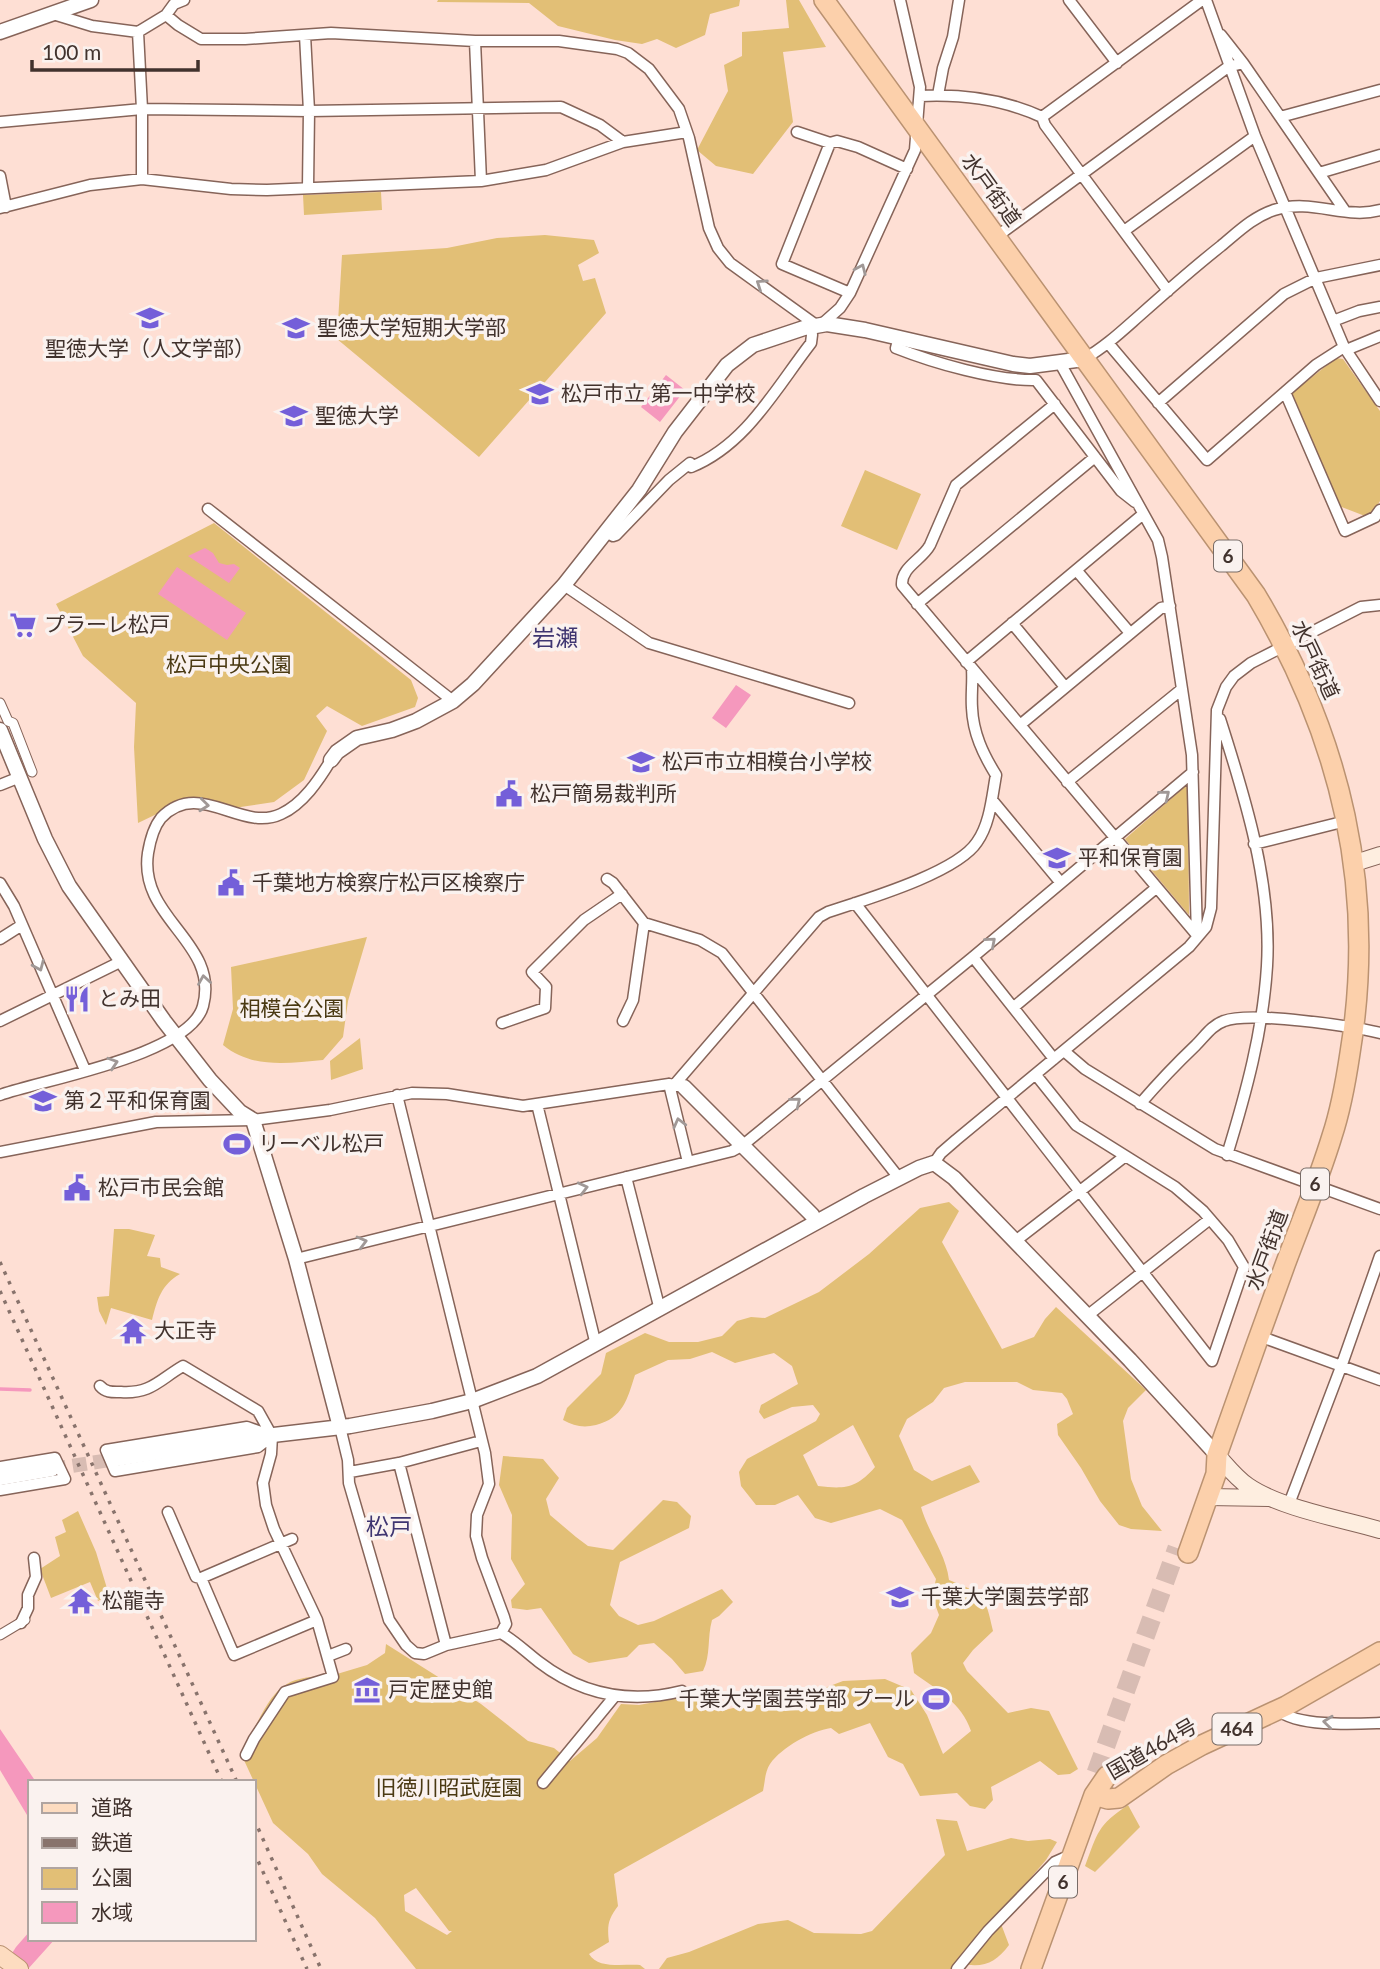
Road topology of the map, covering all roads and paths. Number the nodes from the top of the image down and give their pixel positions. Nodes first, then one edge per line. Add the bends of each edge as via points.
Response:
1 (91, 0) edge
2 (184, 0) edge
3 (824, 0) edge
4 (900, 0) edge
5 (959, 0) edge
6 (1069, 0) edge
7 (1208, 1) edge
8 (53, 13) junction
9 (166, 15) junction
10 (1215, 27) junction
11 (0, 32) edge
12 (138, 33) junction
13 (305, 36) junction
14 (475, 41) junction
15 (1117, 63) junction
16 (1243, 63) junction
17 (1228, 67) junction
18 (1380, 90) edge
19 (937, 95) junction
20 (920, 96) junction
21 (142, 109) junction
22 (477, 109) junction
23 (309, 111) junction
24 (1042, 117) junction
25 (1280, 117) junction
26 (0, 122) edge
27 (916, 125) junction
28 (687, 132) junction
29 (797, 132) dead end
30 (1255, 136) junction
31 (623, 142) junction
32 (830, 143) junction
33 (1380, 155) edge
34 (907, 169) junction
35 (1319, 173) junction
36 (1082, 174) junction
37 (0, 176) edge
38 (142, 179) junction
39 (481, 181) junction
40 (308, 187) junction
41 (1285, 207) junction
42 (3, 208) edge
43 (1380, 210) edge
44 (1345, 211) junction
45 (1124, 231) junction
46 (996, 237) junction
47 (1380, 265) edge
48 (1316, 278) junction
49 (1168, 291) junction
50 (850, 293) junction
51 (1380, 307) edge
52 (1333, 321) junction
53 (816, 325) junction
54 (1380, 336) edge
55 (899, 337) junction
56 (1108, 343) junction
57 (1345, 348) junction
58 (1084, 359) junction
59 (1060, 363) junction
60 (1285, 392) junction
61 (1380, 401) edge
62 (1158, 403) junction
63 (1055, 404) junction
64 (1095, 457) junction
65 (1138, 504) junction
66 (208, 509) dead end
67 (1380, 510) edge
68 (1142, 515) junction
69 (606, 532) junction
70 (1077, 571) junction
71 (565, 585) junction
72 (918, 604) junction
73 (1380, 605) edge
74 (1170, 606) junction
75 (1012, 623) junction
76 (1130, 634) junction
77 (1285, 646) junction
78 (969, 665) junction
79 (1065, 687) junction
80 (1182, 689) junction
81 (453, 701) junction
82 (0, 703) edge
83 (849, 703) dead end
84 (1217, 710) junction
85 (1020, 725) junction
86 (0, 730) edge
87 (331, 760) joint
88 (1194, 772) junction
89 (26, 774) junction
90 (1067, 782) junction
91 (0, 785) edge
92 (992, 800) junction
93 (1346, 821) junction
94 (1114, 837) junction
95 (1254, 844) junction
96 (1380, 855) edge
97 (1355, 863) junction
98 (607, 879) dead end
99 (0, 883) edge
100 (1060, 883) junction
101 (1156, 888) junction
102 (622, 894) junction
103 (855, 903) junction
104 (644, 923) junction
105 (22, 925) junction
106 (1197, 937) junction
107 (0, 939) edge
108 (973, 957) junction
109 (122, 961) junction
110 (755, 992) junction
111 (52, 996) junction
112 (926, 996) junction
113 (1014, 1007) junction
114 (1262, 1018) junction
115 (0, 1021) edge
116 (623, 1021) dead end
117 (502, 1023) dead end
118 (1354, 1027) junction
119 (1380, 1033) edge
120 (176, 1035) junction
121 (1064, 1051) junction
122 (1054, 1059) junction
123 (85, 1070) junction
124 (1035, 1075) junction
125 (823, 1080) junction
126 (676, 1085) junction
127 (0, 1095) edge
128 (397, 1095) junction
129 (1007, 1098) junction
130 (537, 1104) junction
131 (1140, 1104) junction
132 (253, 1120) junction
133 (743, 1145) junction
134 (0, 1152) edge
135 (1227, 1154) junction
136 (1124, 1157) junction
137 (688, 1162) junction
138 (934, 1163) junction
139 (626, 1177) junction
140 (899, 1178) junction
141 (1315, 1185) junction
142 (1079, 1190) junction
143 (559, 1194) junction
144 (1380, 1209) edge
145 (1210, 1219) junction
146 (816, 1222) junction
147 (429, 1226) junction
148 (1014, 1242) junction
149 (1380, 1256) edge
150 (296, 1259) junction
151 (1142, 1272) junction
152 (660, 1310) junction
153 (1087, 1316) junction
154 (1259, 1336) junction
155 (596, 1345) junction
156 (1342, 1367) junction
157 (1380, 1380) edge
158 (100, 1386) dead end
159 (472, 1401) junction
160 (340, 1427) junction
161 (272, 1436) junction
162 (481, 1441) junction
163 (1217, 1455) junction
164 (116, 1460) tunnel mouth
165 (399, 1463) junction
166 (0, 1467) edge
167 (52, 1469) tunnel mouth
168 (350, 1472) junction
169 (0, 1478) edge
170 (0, 1490) edge
171 (1208, 1497) junction
172 (1272, 1498) junction
173 (1289, 1504) junction
174 (168, 1512) dead end
175 (1380, 1530) edge
176 (287, 1541) junction
177 (34, 1558) dead end
178 (201, 1578) junction
179 (24, 1620) joint
180 (317, 1620) junction
181 (501, 1633) junction
182 (0, 1636) edge
183 (446, 1645) junction
184 (346, 1649) dead end
185 (1380, 1652) edge
186 (328, 1656) junction
187 (682, 1691) dead end
188 (614, 1697) junction
189 (1278, 1710) junction
190 (1380, 1723) edge
191 (246, 1755) dead end
192 (1101, 1775) tunnel mouth
193 (543, 1783) dead end
194 (1094, 1795) junction
195 (1073, 1854) junction
196 (957, 1969) edge
197 (1031, 1969) edge

1 - 8 street
2 - 9 street
3 - 27 highway, 水戸街道 / 6
4 - 20 street
5 - 19 street
6 - 15 street
7 - 10 street
7 - 15 street
8 - 11 street
8 - 12 street
9 - 12 street
9 - 13 street via 201,38
10 - 16 street
10 - 17 street
12 - 21 street
13 - 14 street via 344,33
13 - 23 street
14 - 22 street
14 - 28 street via 559,41 628,53 649,69 679,109
15 - 24 street
16 - 17 street
16 - 25 street
17 - 30 street
17 - 36 street
18 - 25 street
19 - 20 street
19 - 24 street via 994,101
20 - 27 street
21 - 23 street
21 - 26 street
21 - 38 street
22 - 23 street
22 - 31 street via 561,107
22 - 39 street
23 - 40 street
24 - 36 street
25 - 35 street
27 - 34 street via 915,150
27 - 46 highway, 水戸街道 / 6
28 - 31 street
53 -> 28 street via 730,263 718,248 709,228
29 - 32 street
30 - 41 street
30 - 45 street
31 - 39 street via 546,170
32 - 34 street via 858,147
32 - 50 street via 782,264
33 - 35 street
50 -> 34 street
35 - 44 street
36 - 45 street
36 - 46 street
37 - 42 street
38 - 40 street via 231,189
38 - 42 street via 90,185
39 - 40 street
41 - 44 street
41 - 48 street
41 - 49 street via 1242,228
43 - 44 street via 1368,214
45 - 49 street
46 - 58 highway, 水戸街道 / 6
47 - 48 street
48 - 52 street
48 - 62 street via 1284,294
49 - 56 street
50 - 53 street via 840,308
51 - 52 street
52 - 57 street
53 - 55 street
53 - 69 street via 753,345 727,365
53 - 69 street via 811,343 753,422 710,459 690,465 668,480 616,535
54 - 57 street
55 - 59 street via 1013,364
55 - 63 street via 896,348 918,356 1012,381 1036,380
56 - 58 street
56 - 62 street
57 - 60 street
57 - 61 street
58 - 59 street
58 - 77 highway, 水戸街道 / 6 via 1240,571
59 - 65 street
60 - 62 street via 1207,460
60 - 67 street via 1345,531
63 - 64 street
63 - 72 street via 957,485 925,554 902,579
64 - 65 street via 1121,491
64 - 72 street
65 - 68 street
66 - 81 street
68 - 70 street
68 - 74 street via 1158,540
69 - 71 street
70 - 75 street
70 - 76 street
71 - 81 street
71 - 83 street via 649,643
72 - 78 street
73 - 77 street via 1361,607
74 - 76 street via 1161,608
74 - 80 street
75 - 78 street
75 - 79 street
76 - 79 street
77 - 84 street via 1234,676
77 - 93 highway, 水戸街道 / 6 via 1317,717
78 - 85 street
78 - 92 street via 975,727 996,775
79 - 85 street
80 - 88 street
80 - 90 street
81 - 87 street via 416,721 357,738
82 - 89 street via 13,723
84 - 95 street
84 - 106 street via 1211,908 1206,927
85 - 90 street
86 - 89 street
120 -> 87 street via 197,1019 205,979 194,950 159,906 151,885 147,860 154,829 161,818 193,803 269,818 291,808 313,788
94 -> 88 street
88 - 106 street
89 - 91 street
89 - 109 street via 55,862
90 - 94 street
92 - 100 street
92 - 103 street via 981,836 970,852 943,869
93 - 95 street
93 - 97 highway, 水戸街道 / 6
94 - 100 street
94 - 101 street
95 - 114 street via 1268,965
96 - 97 main road
97 - 118 highway, 水戸街道 / 6 via 1360,958
98 - 102 street
99 - 105 street
108 -> 100 street
101 - 106 street
101 - 113 street
102 - 104 street
102 - 117 street via 593,912 532,972 546,987 545,1008
103 - 110 street via 819,917
103 - 112 street
104 - 110 street via 708,943
104 - 116 street via 633,1000
105 - 107 street
105 -> 111 street
106 - 121 street
108 - 112 street
108 - 113 street
109 - 111 street
109 - 120 street
110 - 125 street
110 - 126 street
111 - 115 street
111 - 123 street
112 - 125 street
112 - 129 street
113 - 122 street
114 - 118 street
114 - 131 street via 1235,1018 1217,1024
114 - 135 street
118 - 119 street
118 - 141 highway, 水戸街道 / 6 via 1340,1105
123 -> 120 street via 111,1064
120 - 132 street via 233,1105
121 - 122 street
121 - 131 street
122 - 124 street
123 - 127 street
124 - 129 street
124 - 136 street via 1076,1125
133 -> 125 street
125 - 140 street
126 - 130 street
126 - 133 street
137 -> 126 street
128 - 130 street via 432,1093 514,1106
128 - 132 street
128 - 147 street
129 - 138 street
129 - 142 street
130 - 143 street
131 - 135 street
132 - 134 street via 156,1122
132 - 150 street
133 - 137 street
133 - 146 street
135 - 141 street
136 - 142 street
136 - 145 street via 1175,1187
137 - 139 street
138 - 140 street
138 - 148 street
143 -> 139 street
139 - 152 street
140 - 146 street
141 - 144 street
141 - 154 highway, 水戸街道 / 6
142 - 148 street
142 - 151 street
143 - 147 street
143 - 155 street
145 - 151 street
145 - 151 street via 1244,1267 1212,1360
146 - 152 street
150 -> 147 street
147 - 159 street
148 - 153 street
149 - 156 street
150 - 160 street
151 - 153 street
152 - 155 street
153 - 163 street
154 - 156 street
154 - 163 highway, 水戸街道 / 6
155 - 159 street via 537,1376
156 - 157 street
156 - 173 street
158 - 161 street via 105,1391 146,1391 183,1366 258,1411
159 - 160 street
159 - 162 street
160 - 161 street
160 - 168 street
161 - 161 street via 247,1427 106,1450 115,1471 258,1447
161 - 164 street
161 - 176 street via 263,1494 269,1517
162 - 165 street
162 - 181 street via 489,1484 475,1529 504,1617
163 - 171 highway, 水戸街道 / 6
163 - 171 highway, 水戸街道 / 6 via 1206,1467 1182,1551
163 - 172 main road via 1248,1486
165 - 168 street
165 - 183 street
166 - 170 street via 55,1458 65,1479
167 - 169 street
168 - 183 street via 349,1483 393,1627 415,1653
171 - 172 main road
172 - 173 main road
173 - 175 main road
174 - 178 street via 196,1577
176 - 178 street
176 - 180 street
177 - 179 street via 36,1577
178 - 180 street via 234,1655
179 - 182 street
180 - 186 street
181 - 183 street
181 - 188 street via 574,1684
184 - 186 street
185 - 189 highway, 国道464号 / 464
186 - 191 street via 333,1677 285,1692
187 - 188 street via 643,1698
188 - 193 street
190 -> 189 street via 1297,1719
189 - 194 highway, 国道464号 / 464 via 1202,1745 1119,1798
192 - 194 highway, 6
194 - 195 highway, 6
195 - 196 street via 1055,1862
195 - 197 highway, 6

